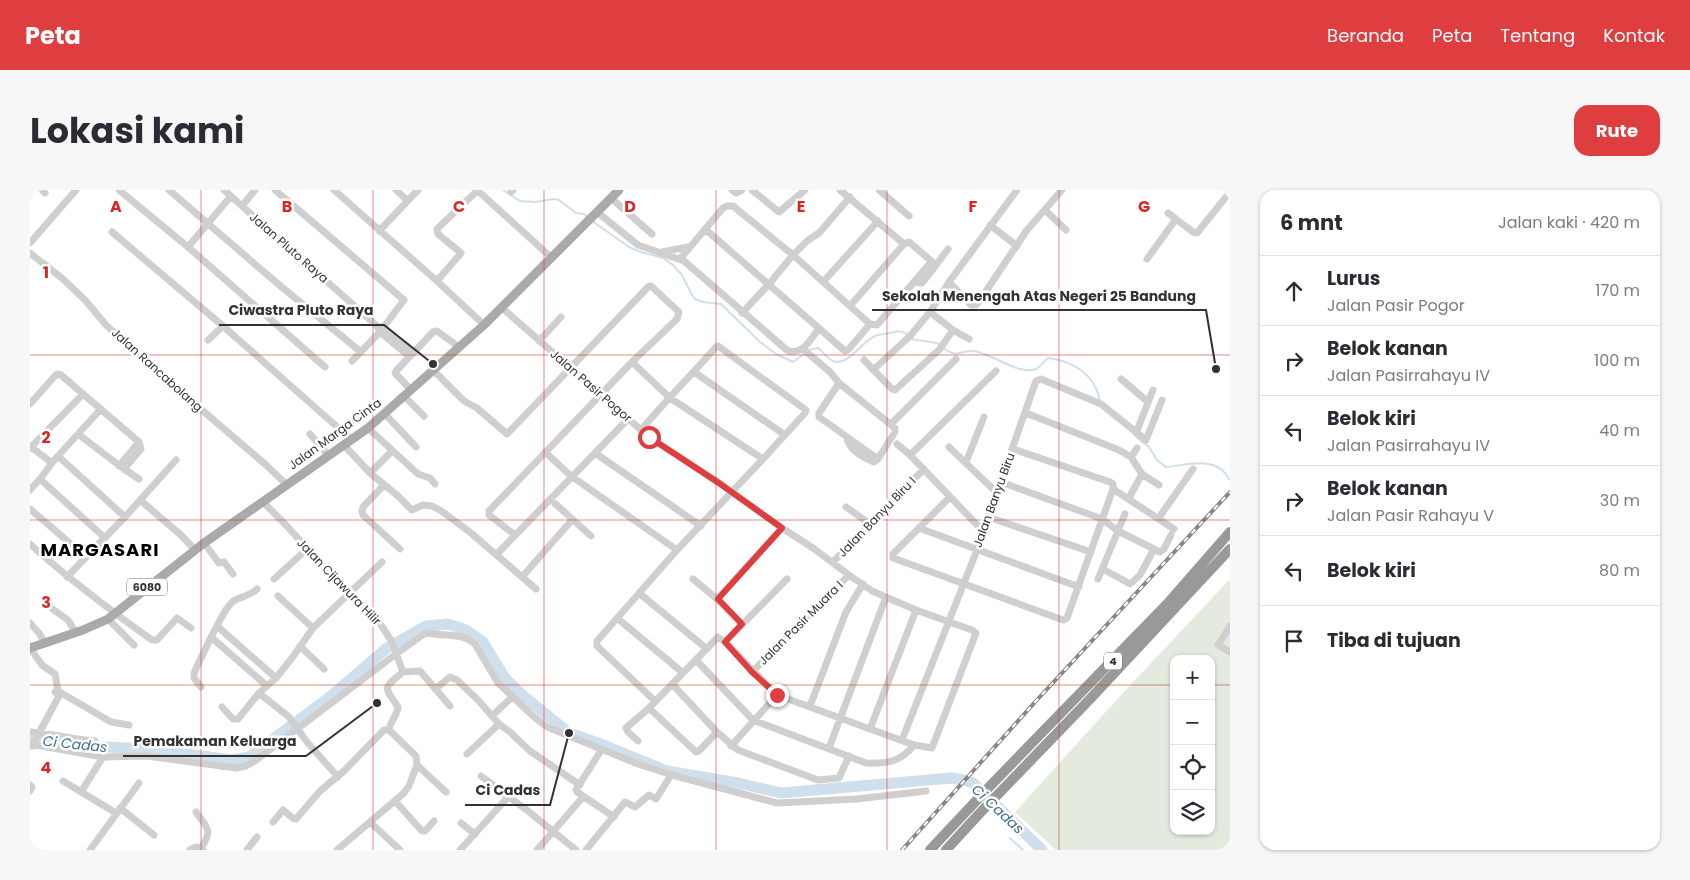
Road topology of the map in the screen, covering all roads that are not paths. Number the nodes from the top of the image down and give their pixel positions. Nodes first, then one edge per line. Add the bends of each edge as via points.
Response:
1 (76, 190) edge
2 (119, 190) edge
3 (169, 190) edge
4 (224, 190) edge
5 (255, 190) edge
6 (275, 190) edge
7 (334, 190) edge
8 (396, 190) edge
9 (418, 190) edge
10 (477, 190) edge
11 (619, 190) edge
12 (732, 190) edge
13 (742, 190) edge
14 (752, 190) edge
15 (805, 190) edge
16 (840, 190) edge
17 (880, 190) edge
18 (1017, 190) edge
19 (1062, 190) edge
20 (1230, 192) edge
21 (231, 196) junction
22 (850, 197) junction
23 (611, 198) junction
24 (408, 201) junction
25 (242, 206) junction
26 (1045, 210) junction
27 (1168, 213) dead end
28 (592, 216) junction
29 (909, 216) dead end
30 (1176, 219) junction
31 (878, 221) junction
32 (208, 224) junction
33 (990, 225) junction
34 (706, 229) junction
35 (1066, 230) dead end
36 (379, 231) junction
37 (112, 232) dead end
38 (652, 234) dead end
39 (31, 243) edge
40 (904, 244) junction
41 (1017, 246) junction
42 (188, 247) junction
43 (688, 247) junction
44 (948, 249) dead end
45 (661, 252) junction
46 (30, 253) edge
47 (793, 255) junction
48 (552, 258) junction
49 (680, 259) junction
50 (1147, 259) dead end
51 (934, 263) junction
52 (437, 281) junction
53 (823, 282) junction
54 (949, 282) junction
55 (769, 284) junction
56 (850, 306) junction
57 (501, 307) junction
58 (930, 312) junction
59 (742, 313) junction
60 (561, 317) dead end
61 (870, 324) junction
62 (484, 325) junction
63 (223, 326) junction
64 (819, 328) junction
65 (380, 329) junction
66 (954, 330) junction
67 (969, 339) dead end
68 (208, 340) dead end
69 (539, 341) junction
70 (459, 347) junction
71 (361, 352) junction
72 (806, 352) junction
73 (411, 354) junction
74 (956, 359) dead end
75 (864, 360) dead end
76 (352, 361) dead end
77 (632, 362) junction
78 (325, 366) dead end
79 (570, 368) junction
80 (433, 370) junction
81 (872, 370) junction
82 (996, 370) dead end
83 (694, 372) junction
84 (1121, 379) dead end
85 (839, 383) junction
86 (1153, 390) dead end
87 (408, 393) junction
88 (83, 394) junction
89 (601, 395) junction
90 (670, 398) junction
91 (1162, 400) dead end
92 (1148, 402) junction
93 (30, 404) edge
94 (101, 409) junction
95 (1026, 413) junction
96 (385, 414) junction
97 (424, 416) dead end
98 (984, 417) dead end
99 (628, 418) junction
100 (890, 424) junction
101 (368, 428) junction
102 (641, 430) junction
103 (1136, 433) junction
104 (78, 434) junction
105 (310, 434) dead end
106 (785, 435) junction
107 (352, 440) junction
108 (897, 444) dead end
109 (344, 445) junction
110 (30, 447) edge
111 (416, 447) dead end
112 (949, 447) dead end
113 (1137, 448) dead end
114 (1013, 449) junction
115 (392, 451) junction
116 (546, 452) junction
117 (595, 453) junction
118 (910, 455) junction
119 (58, 456) junction
120 (329, 456) junction
121 (1131, 457) junction
122 (763, 459) junction
123 (176, 460) dead end
124 (966, 462) junction
125 (52, 463) junction
126 (122, 468) junction
127 (924, 469) junction
128 (1193, 469) dead end
129 (370, 473) junction
130 (1142, 474) junction
131 (571, 476) junction
132 (40, 479) junction
133 (139, 479) dead end
134 (291, 482) junction
135 (1001, 482) junction
136 (435, 484) dead end
137 (384, 485) junction
138 (1159, 485) dead end
139 (1113, 489) junction
140 (30, 490) edge
141 (733, 492) junction
142 (996, 492) junction
143 (1130, 496) dead end
144 (950, 497) junction
145 (140, 500) junction
146 (550, 500) junction
147 (258, 506) junction
148 (846, 506) dead end
149 (30, 509) edge
150 (1124, 514) dead end
151 (125, 517) junction
152 (988, 517) junction
153 (1158, 518) junction
154 (1102, 519) junction
155 (572, 520) junction
156 (870, 524) junction
157 (701, 526) junction
158 (782, 528) junction
159 (919, 528) junction
160 (982, 530) junction
161 (1118, 531) junction
162 (1230, 532) edge
163 (515, 534) junction
164 (592, 536) dead end
165 (105, 538) junction
166 (204, 543) junction
167 (30, 544) edge
168 (400, 548) dead end
169 (1154, 549) junction
170 (1230, 549) edge
171 (195, 550) junction
172 (306, 550) junction
173 (677, 550) junction
174 (976, 550) junction
175 (1091, 552) junction
176 (497, 554) junction
177 (86, 557) junction
178 (382, 562) dead end
179 (833, 562) junction
180 (1102, 569) junction
181 (233, 574) dead end
182 (849, 575) junction
183 (67, 577) junction
184 (522, 577) junction
185 (693, 578) dead end
186 (787, 578) dead end
187 (274, 579) dead end
188 (1098, 579) dead end
189 (863, 584) junction
190 (964, 584) junction
191 (1079, 587) junction
192 (536, 589) dead end
193 (257, 590) dead end
194 (350, 592) junction
195 (639, 593) junction
196 (278, 596) dead end
197 (886, 597) junction
198 (718, 599) junction
199 (44, 603) dead end
200 (916, 610) junction
201 (111, 616) junction
202 (617, 618) junction
203 (948, 621) junction
204 (30, 623) edge
205 (742, 624) junction
206 (218, 626) junction
207 (1230, 626) edge
208 (191, 628) dead end
209 (313, 628) junction
210 (76, 632) junction
211 (211, 637) junction
212 (725, 642) junction
213 (45, 643) junction
214 (134, 646) dead end
215 (300, 646) junction
216 (30, 648) edge
217 (707, 649) junction
218 (395, 652) junction
219 (1230, 652) edge
220 (696, 660) junction
221 (324, 669) dead end
222 (403, 672) junction
223 (682, 672) junction
224 (752, 672) junction
225 (276, 678) junction
226 (672, 684) junction
227 (267, 686) junction
228 (201, 687) dead end
229 (435, 688) junction
230 (55, 692) dead end
231 (259, 693) junction
232 (777, 695) junction
233 (512, 696) junction
234 (655, 701) junction
235 (450, 706) dead end
236 (810, 706) junction
237 (222, 707) dead end
238 (649, 708) junction
239 (492, 716) junction
240 (840, 718) junction
241 (753, 720) junction
242 (499, 724) junction
243 (129, 725) dead end
244 (297, 728) junction
245 (870, 729) junction
246 (389, 730) junction
247 (30, 732) edge
248 (717, 732) junction
249 (40, 733) junction
250 (902, 740) junction
251 (95, 741) dead end
252 (638, 741) dead end
253 (32, 744) edge
254 (914, 745) junction
255 (731, 746) junction
256 (829, 748) junction
257 (602, 749) junction
258 (467, 754) dead end
259 (849, 756) junction
260 (104, 757) junction
261 (417, 765) junction
262 (671, 775) junction
263 (481, 776) dead end
264 (338, 777) junction
265 (63, 781) dead end
266 (139, 782) dead end
267 (30, 785) edge
268 (580, 785) junction
269 (995, 789) junction
270 (30, 791) edge
271 (926, 791) dead end
272 (81, 792) junction
273 (446, 792) dead end
274 (508, 797) junction
275 (582, 797) junction
276 (395, 801) junction
277 (975, 810) junction
278 (118, 811) junction
279 (196, 812) dead end
280 (614, 817) junction
281 (434, 821) dead end
282 (273, 822) dead end
283 (371, 823) junction
284 (462, 823) dead end
285 (552, 831) junction
286 (154, 834) dead end
287 (475, 834) junction
288 (257, 837) dead end
289 (93, 849) edge
290 (202, 849) edge
291 (190, 850) edge
292 (247, 850) edge
293 (336, 850) edge
294 (400, 850) edge
295 (460, 850) edge
296 (538, 850) edge
297 (576, 850) edge
298 (586, 850) edge
299 (930, 850) edge
300 (946, 850) edge

1 - 39 street
2 - 42 street
3 - 32 street
4 - 21 street, Jalan Pluto Raya
5 - 25 street
6 - 65 street via 403,300
7 - 36 street
8 - 24 street
9 - 24 street
10 - 48 street
10 - 52 street via 437,229 438,234 461,253
11 - 23 main road, Jalan Marga Cinta / 6080
12 - 13 street via 736,193
14 - 15 street via 779,212
16 - 22 street
17 - 29 street
18 - 33 street
19 - 26 street
20 - 30 street via 1197,233
21 - 25 street, Jalan Pluto Raya
21 - 32 street
22 - 31 street
22 - 47 street via 819,233
23 - 28 main road, Jalan Marga Cinta / 6080
23 - 38 street
24 - 36 street
25 - 65 street, Jalan Pluto Raya
26 - 35 street
26 - 41 street
27 - 30 street
28 - 45 street via 638,245
28 - 48 main road, Jalan Marga Cinta / 6080
30 - 50 street
31 - 40 street
31 - 53 street
32 - 42 street
32 - 71 street
33 - 41 street
33 - 54 street
34 - 43 street
34 - 47 street via 723,208 733,206
34 - 55 street
36 - 52 street
37 - 63 street
40 - 51 street via 909,242
40 - 56 street
41 - 54 street via 976,305 971,305
42 - 78 street
43 - 45 street
43 - 49 street
44 - 51 street
45 - 49 street
46 - 134 street, Jalan Rancabolang via 62,278 139,356 264,464
47 - 53 street
47 - 55 street
48 - 57 main road, Jalan Marga Cinta / 6080
49 - 59 street
51 - 61 street via 878,324
52 - 62 street
53 - 56 street
54 - 58 street
55 - 59 street
55 - 64 street
56 - 61 street
57 - 62 main road, Jalan Marga Cinta / 6080
57 - 69 street, Jalan Pasir Pogor
58 - 66 street
58 - 81 street
59 - 72 street via 788,351
60 - 69 street
61 - 64 street via 847,351
62 - 70 main road, Jalan Marga Cinta / 6080
63 - 68 street
63 - 107 street
64 - 72 street
65 - 71 street
65 - 73 street, Jalan Pluto Raya
66 - 67 street
66 - 81 street via 939,350 896,390
69 - 79 street, Jalan Pasir Pogor
70 - 73 street via 435,331
70 - 80 main road, Jalan Marga Cinta / 6080
71 - 76 street
72 - 85 street
73 - 87 street via 395,374
74 - 100 street
75 - 81 street
77 - 79 street via 677,319 679,312 651,286
77 - 89 street
77 - 90 street
79 - 80 street via 507,434 464,401
79 - 89 street, Jalan Pasir Pogor
80 - 87 main road, Jalan Marga Cinta / 6080
82 - 118 street
83 - 90 street
83 - 106 street
83 - 106 street via 716,347 720,347 805,408 805,413
84 - 92 street
85 - 100 street
85 - 100 street via 819,415 878,459 895,432
86 - 92 street
87 - 96 main road, Jalan Marga Cinta / 6080
87 - 97 street
88 - 93 street via 59,374
88 - 94 street
88 - 110 street
89 - 99 street, Jalan Pasir Pogor
89 - 116 street
90 - 102 street
90 - 122 street
91 - 103 street via 1147,439
92 - 103 street
94 - 104 street
94 - 126 street via 139,442
95 - 103 street, Jalan Banyu Biru via 1038,379 1099,404
95 - 114 street, Jalan Banyu Biru
95 - 121 street
96 - 101 main road, Jalan Marga Cinta / 6080
96 - 111 street
98 - 124 street
99 - 102 street, Jalan Pasir Pogor
99 - 117 street
101 - 107 main road, Jalan Marga Cinta / 6080
101 - 115 street
102 - 141 street, Jalan Pasir Pogor
104 - 119 street
104 - 126 street
105 - 120 street
106 - 122 street
107 - 109 main road, Jalan Marga Cinta / 6080
108 - 118 street
109 - 120 main road, Jalan Marga Cinta / 6080
109 - 129 street
110 - 125 street
112 - 124 street
113 - 121 street
114 - 135 street, Jalan Banyu Biru
114 - 139 street via 1110,482
115 - 129 street
115 - 136 street
116 - 131 street
116 - 163 street via 488,512
117 - 131 street
117 - 157 street
118 - 127 street
119 - 125 street
119 - 151 street
120 - 134 main road, Jalan Marga Cinta / 6080
121 - 130 street
122 - 141 street
123 - 145 street
124 - 142 street
125 - 132 street
126 - 133 street
127 - 144 street, Jalan Banyu Biru I
127 - 156 street, Jalan Banyu Biru I
128 - 153 street
129 - 137 street
130 - 138 street
130 - 143 street
131 - 146 street
131 - 173 street
132 - 140 street
132 - 165 street
134 - 147 main road, Jalan Marga Cinta / 6080
135 - 142 street, Jalan Banyu Biru
135 - 154 street
137 - 168 street via 364,507 363,515
137 - 176 street via 413,510 423,505 443,512
139 - 153 street
139 - 154 street
141 - 157 street
141 - 158 street, Jalan Pasir Pogor
142 - 152 street, Jalan Banyu Biru
144 - 159 street
144 - 160 street, Jalan Banyu Biru I
145 - 151 street
145 - 171 street
146 - 155 street
146 - 163 street
147 - 166 main road, Jalan Marga Cinta / 6080
147 - 172 street, Jalan Cijawura Hilir via 288,527
148 - 156 street
149 - 177 street
150 - 161 street
151 - 165 street
152 - 160 street, Jalan Banyu Biru
152 - 175 street
153 - 169 street via 1172,532 1164,549 1160,552
154 - 161 street
154 - 175 street
155 - 164 street
155 - 184 street
156 - 179 street, Jalan Banyu Biru I
157 - 173 street
158 - 179 street, Jalan Pasir Pogor
158 - 198 street
159 - 174 street
159 - 190 street via 892,557
160 - 174 street, Jalan Banyu Biru
161 - 169 street
161 - 180 street
162 - 269 highway, 4 via 1168,604
163 - 176 street
165 - 177 street
166 - 171 main road, Jalan Marga Cinta / 6080
166 - 181 street via 219,563 224,562
167 - 183 street
169 - 180 street via 1140,575 1130,584
170 - 269 highway, 4 via 1091,698
171 - 201 main road, Jalan Marga Cinta / 6080
172 - 187 street
172 - 194 street, Jalan Cijawura Hilir
173 - 195 street
174 - 190 street, Jalan Banyu Biru
174 - 191 street
175 - 191 street
176 - 184 street
177 - 183 street
178 - 194 street
179 - 182 street, Jalan Pasir Pogor
180 - 188 street
182 - 189 street, Jalan Pasir Pogor
182 - 224 street, Jalan Pasir Muara I
183 - 201 street
184 - 192 street
185 - 198 street
186 - 205 street
189 - 197 street, Jalan Pasir Pogor
189 - 236 street via 846,612
190 - 191 street via 1063,620 1067,618
190 - 203 street, Jalan Banyu Biru
193 - 206 street via 233,601
194 - 209 street
194 - 218 street, Jalan Cijawura Hilir via 375,616
195 - 202 street
195 - 217 street
196 - 209 street
197 - 200 street, Jalan Pasir Pogor
197 - 240 street
198 - 205 street
199 - 210 street via 68,620
200 - 203 street, Jalan Pasir Pogor
200 - 245 street
201 - 208 street via 154,640 158,640 177,618
201 - 210 main road, Jalan Marga Cinta / 6080
201 - 214 street
202 - 223 street
202 - 234 street via 600,636 597,646
203 - 250 street, Jalan Banyu Biru
203 - 254 street, Jalan Pasir Pogor via 972,630 976,635 934,746
204 - 213 street
205 - 212 street
206 - 211 street
206 - 225 street
207 - 219 street via 1218,645
209 - 215 street
210 - 213 main road, Jalan Marga Cinta / 6080
211 - 227 street
211 - 228 street via 194,673
212 - 217 street via 717,638
212 - 224 street
213 - 216 main road, Jalan Marga Cinta / 6080
215 - 221 street
215 - 225 street
216 - 243 street via 42,665 54,674 58,691 111,722
217 - 220 street
218 - 222 street, Jalan Cijawura Hilir
218 - 233 street via 424,634 463,636 475,644 492,674
218 - 244 street
220 - 223 street
220 - 241 street
222 - 229 street via 420,671
222 - 246 street via 386,689 398,707
223 - 226 street
224 - 232 street
225 - 227 street
226 - 234 street
226 - 248 street
227 - 231 street
229 - 235 street
229 - 239 street via 452,677
230 - 249 street via 59,696
231 - 237 street via 238,720
231 - 244 street via 291,719
232 - 236 street
232 - 241 street
233 - 239 street
233 - 257 street via 547,726
234 - 238 street
236 - 240 street
238 - 248 street via 696,752
238 - 252 street via 626,728
239 - 242 street
240 - 245 street
240 - 256 street
241 - 255 street
241 - 256 street
242 - 258 street
242 - 268 street via 536,755
244 - 260 street via 255,761 236,768 147,756
244 - 264 street
245 - 250 street
246 - 261 street via 416,756
246 - 264 street via 384,730
247 - 249 street
248 - 255 street
249 - 251 street
249 - 253 street
250 - 254 street
253 - 260 street
254 - 259 street via 904,756 887,763 866,763
255 - 259 street via 823,781 839,778
256 - 259 street
257 - 262 street
257 - 268 street
260 - 272 street
261 - 273 street
261 - 276 street via 409,786
262 - 271 street via 777,803
262 - 280 street via 656,799 649,795 635,807 627,801
263 - 274 street
264 - 282 street via 320,791 296,819 283,810
265 - 272 street
266 - 278 street
267 - 270 street
268 - 275 street via 576,790
269 - 277 highway, 4
272 - 278 street
274 - 285 street
274 - 287 street
275 - 280 street
275 - 285 street
276 - 281 street via 422,831
276 - 283 street
277 - 299 highway, 4
277 - 300 highway, 4
278 - 286 street
278 - 289 street
279 - 290 street via 209,832
280 - 298 street
283 - 293 street
283 - 294 street
284 - 287 street
285 - 296 street
285 - 297 street
287 - 295 street
288 - 292 street
290 - 291 street

